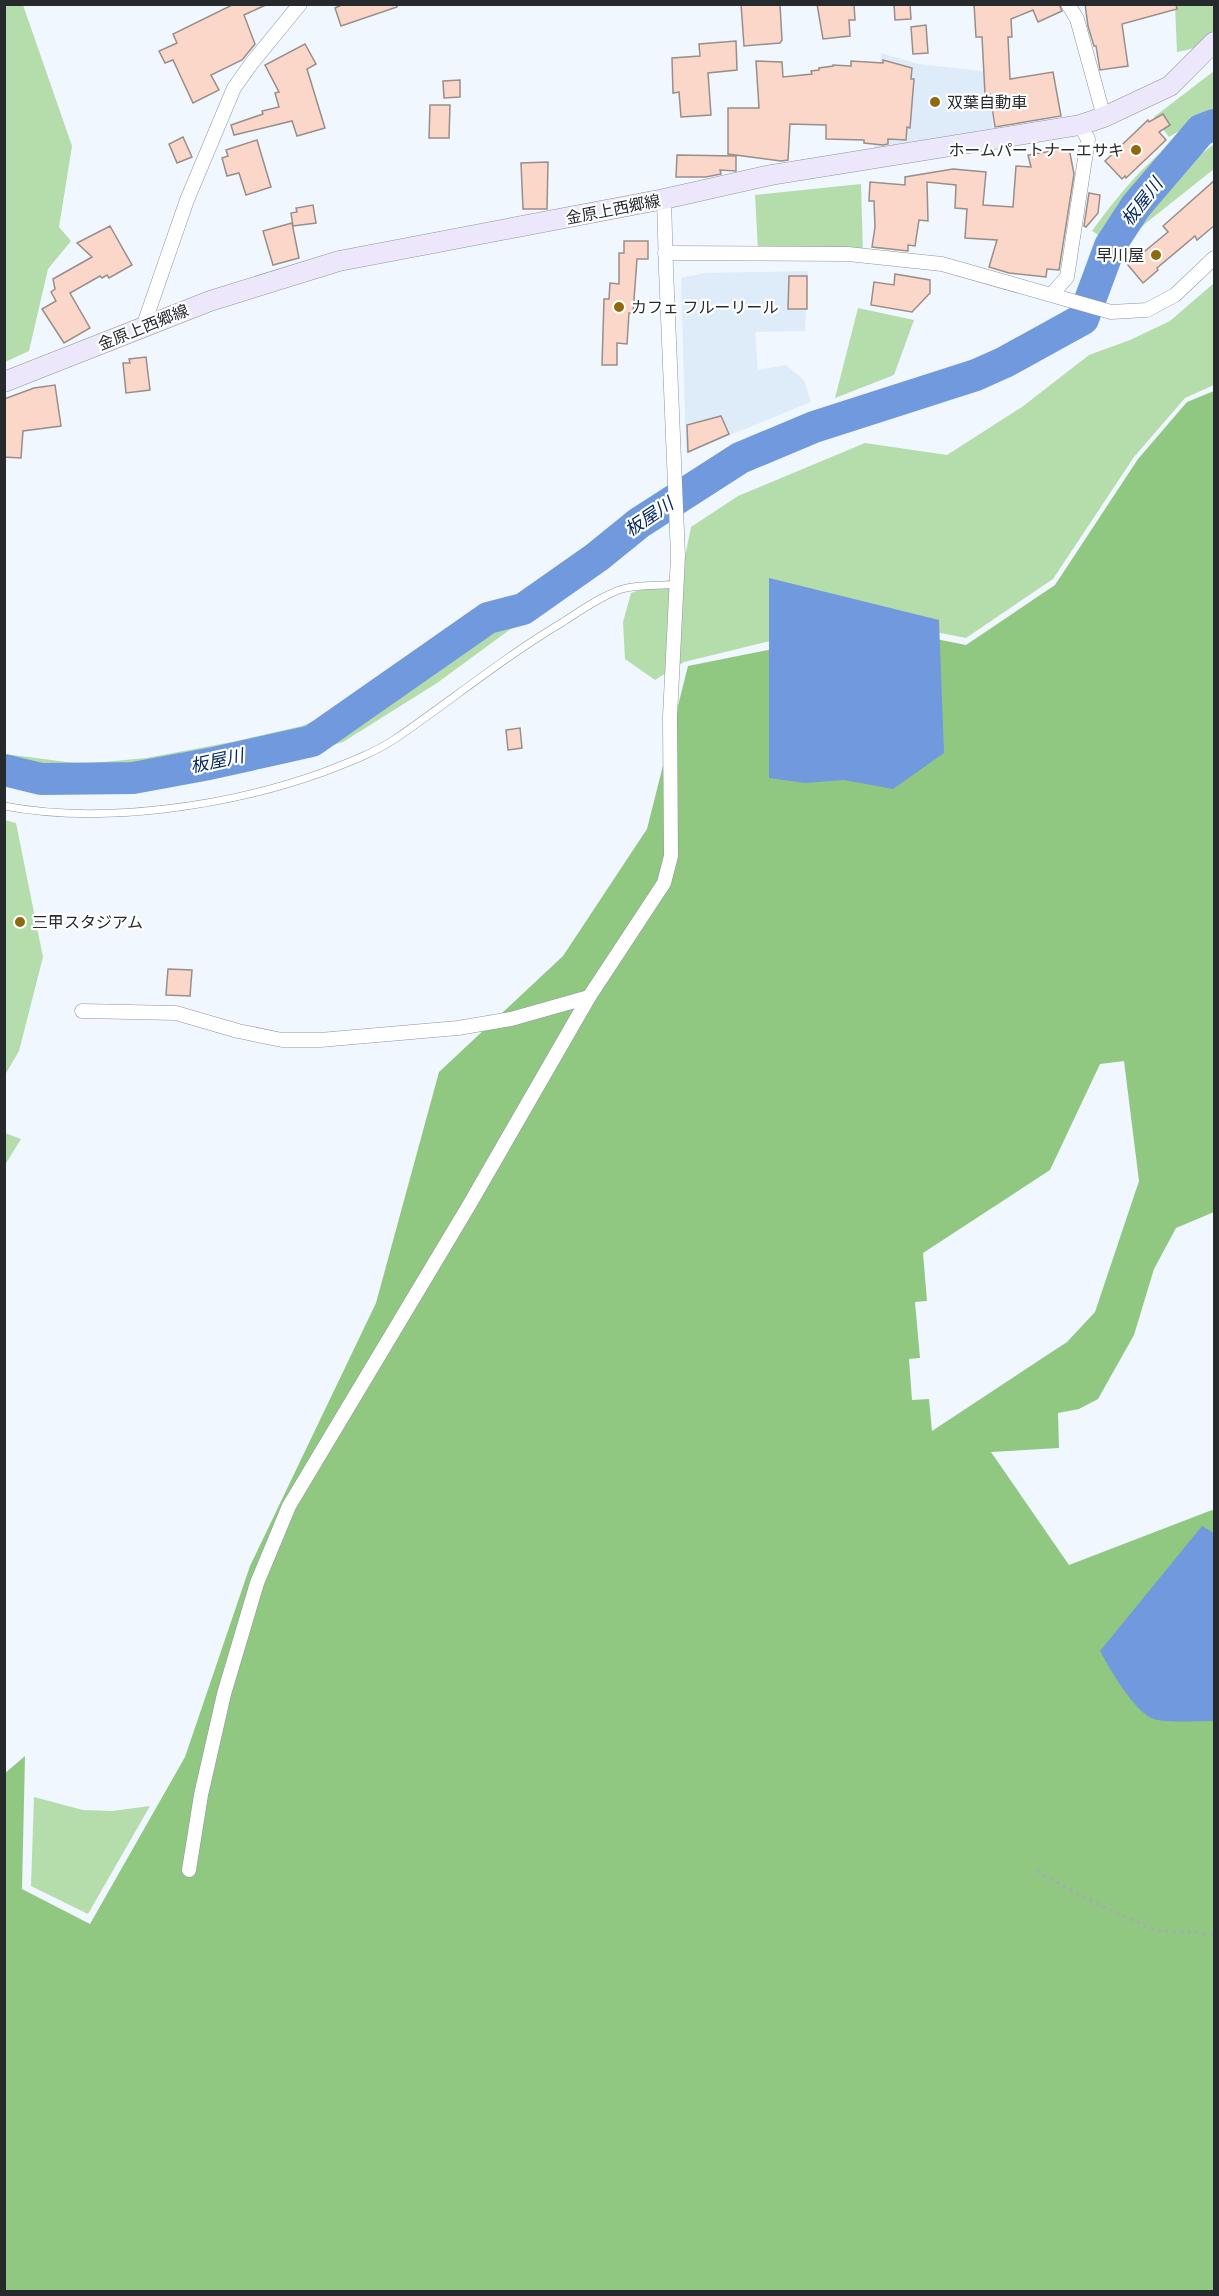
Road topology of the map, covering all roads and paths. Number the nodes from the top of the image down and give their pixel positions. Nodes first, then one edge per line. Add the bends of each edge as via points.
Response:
1 (300, 4) edge
2 (1068, 4) edge
3 (1215, 42) edge
4 (1104, 117) junction
5 (1080, 125) junction
6 (664, 199) junction
7 (665, 253) junction
8 (1215, 258) edge
9 (1056, 296) junction
10 (143, 327) junction
11 (4, 382) edge
12 (677, 585) junction
13 (4, 806) edge
14 (589, 997) junction
15 (82, 1011) dead end
16 (189, 1870) dead end
17 (1037, 1871) dead end
18 (1215, 1934) edge

1 - 10 street via 234,88 187,200
2 - 4 street via 1077,19
3 - 4 main road, 金原上西郷線 via 1170,86
4 - 5 main road, 金原上西郷線
5 - 6 main road, 金原上西郷線 via 771,175
5 - 9 street via 1088,139 1067,277
6 - 7 street
6 - 10 main road, 金原上西郷線 via 339,261 210,301
7 - 9 street via 848,254 942,264
7 - 12 street via 678,523
8 - 9 street via 1175,295 1147,310 1111,312
10 - 11 main road, 金原上西郷線
12 - 13 lane via 623,589 580,610 516,650 385,745 360,759 279,788 222,801 146,810 81,814
12 - 14 street via 669,716 670,856 664,884
14 - 15 street via 511,1019 458,1028 320,1040 282,1040 176,1013
14 - 16 street via 289,1506 257,1583 224,1694
17 - 18 path via 1154,1930

